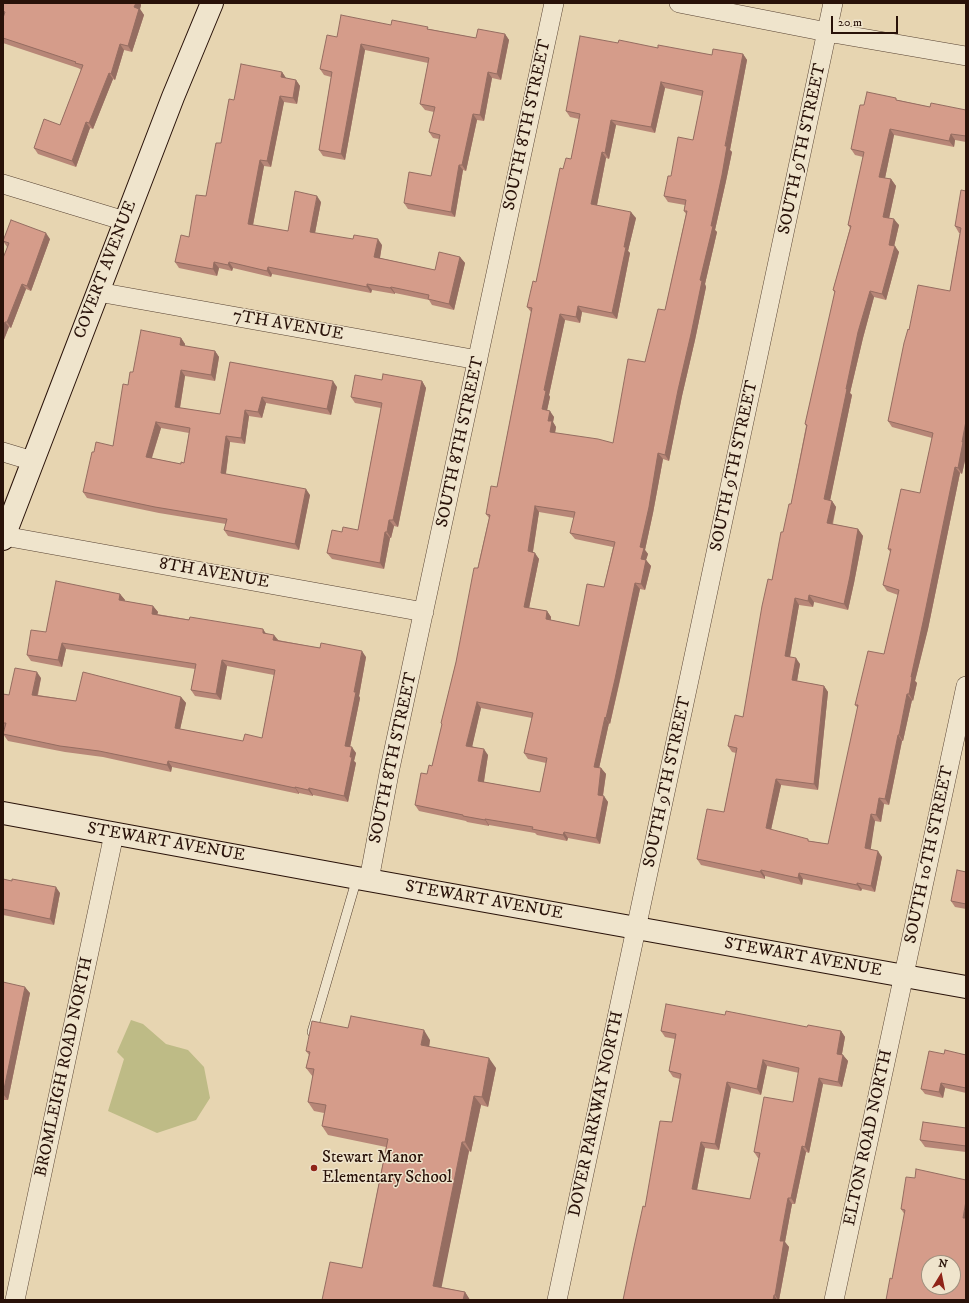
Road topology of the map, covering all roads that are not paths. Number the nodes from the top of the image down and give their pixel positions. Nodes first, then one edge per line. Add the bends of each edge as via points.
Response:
1 (212, 3) edge
2 (554, 3) edge
3 (679, 3) edge
4 (834, 3) edge
5 (828, 32) junction
6 (966, 56) edge
7 (3, 184) edge
8 (125, 221) junction
9 (98, 292) junction
10 (478, 360) junction
11 (3, 452) edge
12 (32, 461) junction
13 (3, 537) edge
14 (424, 612) junction
15 (966, 686) edge
16 (3, 813) edge
17 (114, 834) junction
18 (363, 879) junction
19 (636, 928) junction
20 (904, 976) junction
21 (966, 987) edge
22 (310, 1040) edge
23 (15, 1300) edge
24 (557, 1300) edge
25 (834, 1300) edge

1 - 8 main road, COVERT AVENUE
2 - 10 street, SOUTH 8TH STREET
3 - 5 street
4 - 5 street, SOUTH 9TH STREET
5 - 6 street
5 - 19 street, SOUTH 9TH STREET
7 - 8 street
8 - 9 main road, COVERT AVENUE
9 - 10 street, 7TH AVENUE
9 - 12 main road, COVERT AVENUE
10 - 14 street, SOUTH 8TH STREET
11 - 12 street
12 - 13 main road, COVERT AVENUE
13 - 14 street, 8TH AVENUE
14 - 18 street, SOUTH 8TH STREET
15 - 20 street, SOUTH 10TH STREET
16 - 17 main road, STEWART AVENUE
17 - 18 main road, STEWART AVENUE
17 - 23 street, BROMLEIGH ROAD NORTH
18 - 19 main road, STEWART AVENUE
18 - 22 lane
19 - 20 main road, STEWART AVENUE
19 - 24 street, DOVER PARKWAY NORTH
20 - 21 main road, STEWART AVENUE
20 - 25 street, ELTON ROAD NORTH

